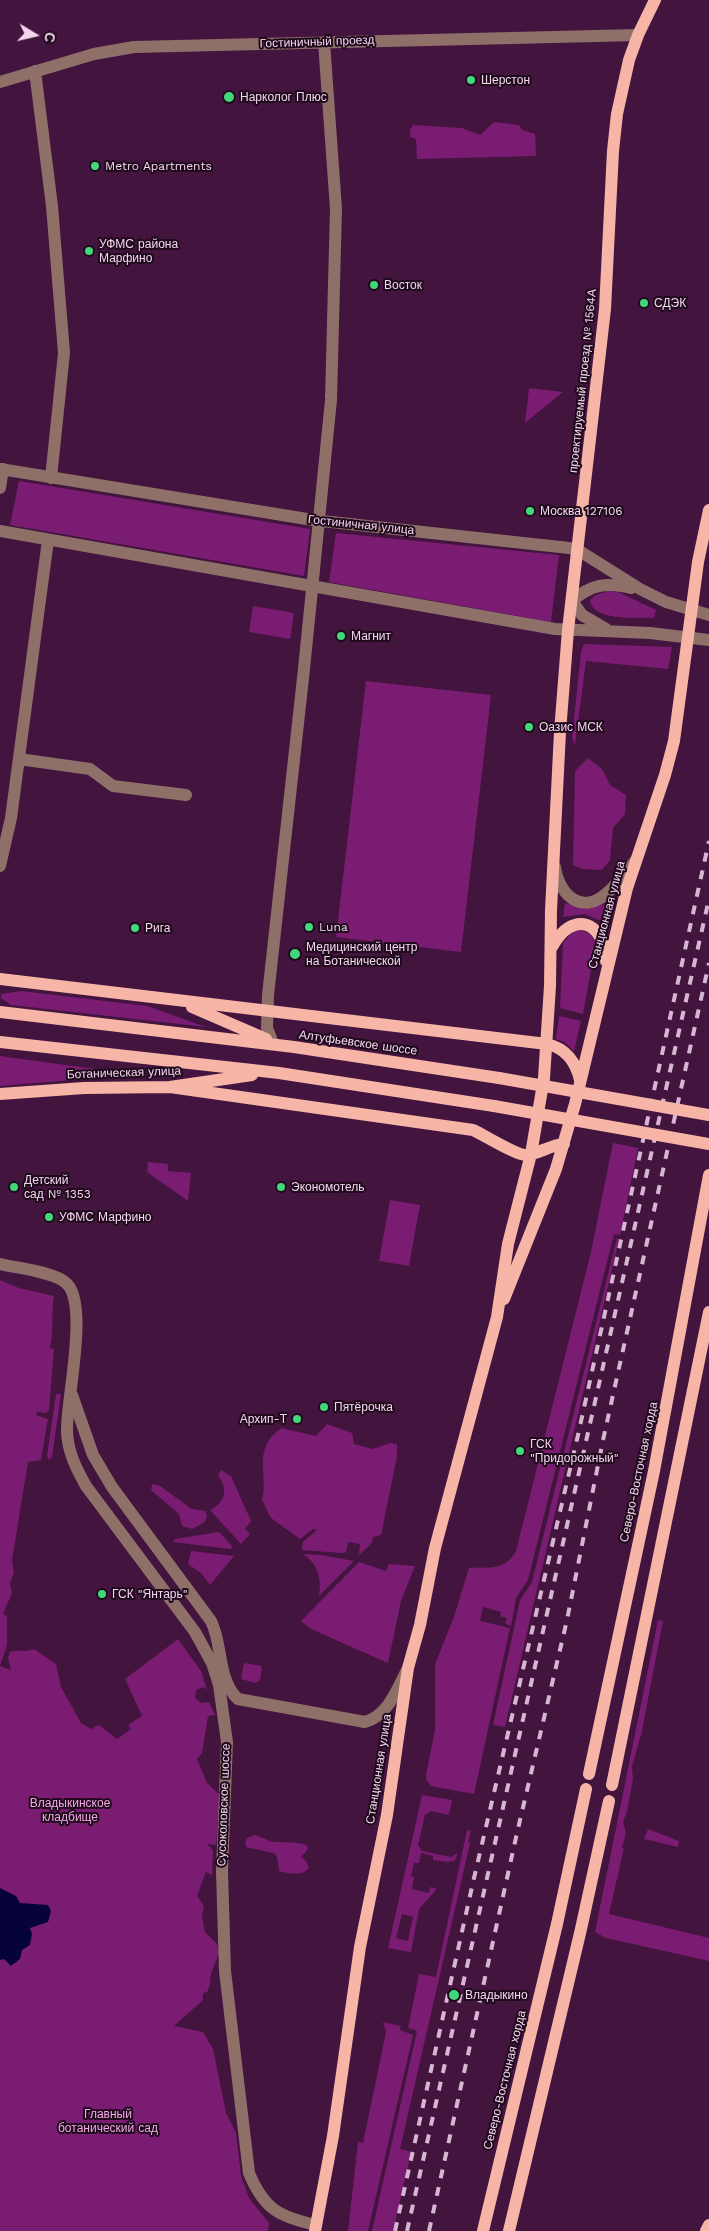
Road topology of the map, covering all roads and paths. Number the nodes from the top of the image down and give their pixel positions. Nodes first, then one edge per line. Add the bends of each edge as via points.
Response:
1 (655, 0) edge
2 (638, 35) junction
3 (324, 42) junction
4 (35, 71) junction
5 (0, 82) edge
6 (2, 469) edge
7 (50, 478) junction
8 (0, 488) edge
9 (709, 510) edge
10 (319, 521) junction
11 (0, 531) edge
12 (48, 540) junction
13 (578, 550) junction
14 (312, 586) junction
15 (640, 590) junction
16 (572, 601) junction
17 (692, 610) junction
18 (709, 615) edge
19 (568, 630) junction
20 (610, 631) junction
21 (688, 638) junction
22 (709, 640) edge
23 (19, 759) junction
24 (186, 795) dead end
25 (554, 858) junction
26 (636, 859) junction
27 (0, 866) edge
28 (551, 948) junction
29 (606, 974) junction
30 (1, 980) edge
31 (163, 998) junction
32 (0, 1012) edge
33 (268, 1012) junction
34 (272, 1041) junction
35 (0, 1042) edge
36 (547, 1044) junction
37 (294, 1047) junction
38 (158, 1061) junction
39 (279, 1073) junction
40 (580, 1080) junction
41 (215, 1081) junction
42 (170, 1087) junction
43 (0, 1094) edge
44 (254, 1099) junction
45 (709, 1115) edge
46 (564, 1144) junction
47 (709, 1144) edge
48 (531, 1154) junction
49 (709, 1175) edge
50 (0, 1264) edge
51 (709, 1312) edge
52 (497, 1318) junction
53 (71, 1391) junction
54 (211, 1621) junction
55 (195, 1632) junction
56 (408, 1668) junction
57 (248, 1702) junction
58 (224, 1723) junction
59 (589, 1774) dead end
60 (612, 1785) dead end
61 (586, 1789) dead end
62 (609, 1801) dead end
63 (315, 2228) edge
64 (483, 2231) edge
65 (508, 2231) edge

1 - 2 main road, проектируемый проезд № 1564А
2 - 3 street, Гостиничный проезд
2 - 13 main road, проектируемый проезд № 1564А via 616,124 605,309
3 - 4 street, Гостиничный проезд via 126,48
3 - 10 street via 336,234 331,400
4 - 5 street, Гостиничный проезд
4 - 7 street via 52,206 64,353
6 - 7 street, Гостиничная улица
6 - 8 street
7 - 10 street, Гостиничная улица
9 - 17 main road, Станционная улица
10 - 13 street, Гостиничная улица
10 - 14 street
11 - 12 street
12 - 14 street
12 - 23 street
13 - 15 street, Гостиничная улица
13 - 16 main road, проектируемый проезд № 1564А
14 - 19 street
14 - 33 street
15 - 16 street via 600,584 588,588
15 - 17 street, Гостиничная улица
16 - 19 main road, проектируемый проезд № 1564А
16 - 20 street via 582,615
17 - 18 street, Гостиничная улица
17 - 21 main road, Станционная улица
19 - 20 street
19 - 25 main road, проектируемый проезд № 1564А
20 - 21 street
21 - 22 street
21 - 26 main road, Станционная улица via 674,741 658,801
23 - 24 street via 90,769 113,786
23 - 27 street
25 - 26 street via 563,891 582,903 597,900 609,892
25 - 28 main road, Станционная улица
26 - 29 main road, Станционная улица
28 - 29 main road via 566,928 574,924 589,926 603,941
28 - 36 main road, Станционная улица
29 - 40 main road, Станционная улица
30 - 31 main road
31 - 33 main road
31 - 34 main road
32 - 37 main road, Алтуфьевское шоссе
33 - 34 street via 267,1028
33 - 36 main road
34 - 37 main road
35 - 38 main road
36 - 40 main road via 561,1049 577,1068
36 - 48 main road, Станционная улица
37 - 45 main road, Алтуфьевское шоссе, bridge via 499,1078
38 - 39 main road
38 - 41 main road
39 - 41 main road, Ботаническая улица
39 - 47 main road, bridge
40 - 46 main road, Станционная улица
41 - 42 main road, Ботаническая улица
41 - 44 main road
42 - 43 main road, Ботаническая улица via 84,1088
42 - 44 main road
44 - 48 main road via 473,1130 518,1155
46 - 48 main road
46 - 52 main road, Станционная улица
48 - 52 main road, Станционная улица via 508,1244
49 - 59 main road, Северо-Восточная хорда via 656,1461
50 - 53 street, Сусоколовское шоссе via 52,1276 66,1282 74,1293 76,1315
51 - 60 main road
52 - 56 main road, Станционная улица via 435,1548
53 - 54 street, Сусоколовское шоссе via 93,1455 112,1487
53 - 55 street, Сусоколовское шоссе via 66,1429 73,1463 86,1486
54 - 55 street via 212,1626 205,1634
54 - 57 street, Сусоколовское шоссе via 227,1684 238,1699
55 - 58 street, Сусоколовское шоссе via 216,1673
56 - 57 street, Сусоколовское шоссе via 380,1714 372,1720 358,1722
56 - 63 main road, Станционная улица via 387,1815 360,1948 333,2136
57 - 58 street via 235,1704 229,1709
58 - 63 street, Сусоколовское шоссе via 227,1742 222,1871 224,1954 238,2099 249,2173 258,2193 271,2208
61 - 64 main road, Северо-Восточная хорда
62 - 65 main road

